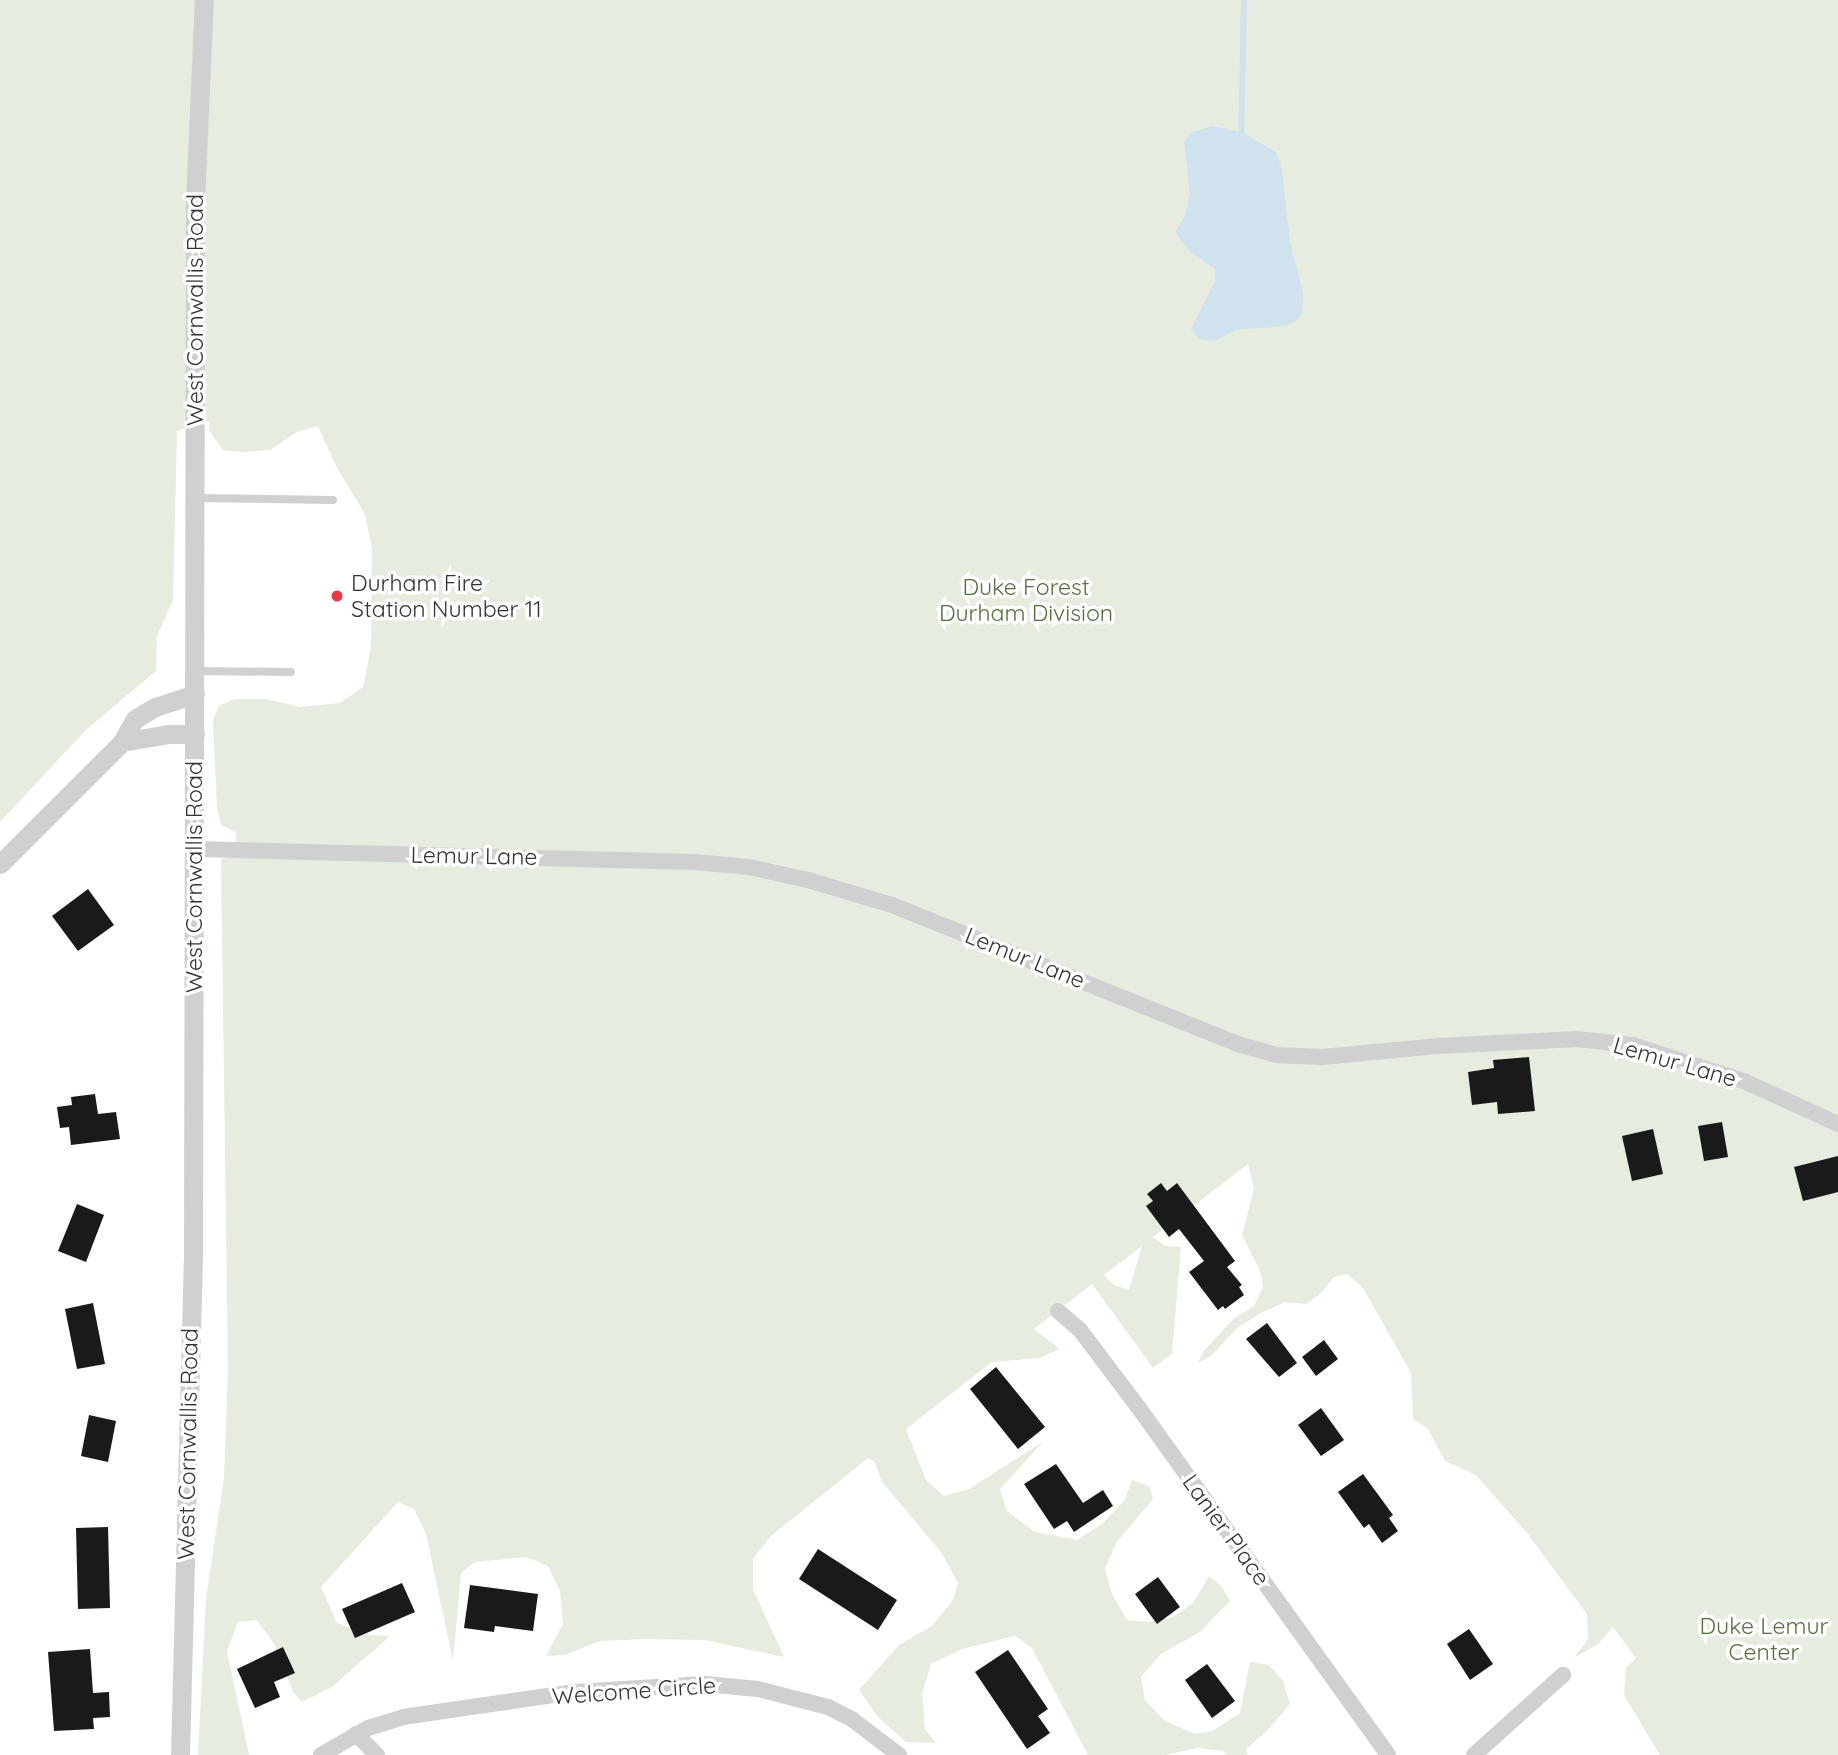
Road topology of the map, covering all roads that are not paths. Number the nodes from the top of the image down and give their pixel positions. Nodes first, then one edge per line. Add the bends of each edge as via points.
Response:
1 (204, 0) edge
2 (195, 498) junction
3 (333, 500) dead end
4 (195, 671) junction
5 (291, 672) dead end
6 (195, 694) junction
7 (195, 734) junction
8 (122, 741) junction
9 (194, 849) junction
10 (0, 864) edge
11 (1838, 1124) edge
12 (1058, 1311) dead end
13 (1563, 1675) dead end
14 (356, 1734) junction
15 (180, 1755) edge
16 (321, 1755) edge
17 (377, 1755) edge
18 (899, 1755) edge
19 (1388, 1755) edge
20 (1474, 1755) edge

1 - 2 street, West Cornwallis Road via 195,203
2 - 3 lane
2 - 4 street, West Cornwallis Road
4 - 5 lane
4 - 6 street, West Cornwallis Road
6 - 7 street, West Cornwallis Road
6 - 8 street via 135,719
7 - 8 street
7 - 9 street, West Cornwallis Road
8 - 10 street
9 - 11 street, Lemur Lane via 749,867 892,905 1238,1044 1276,1055 1322,1057 1577,1039 1633,1045 1746,1082
9 - 15 street, West Cornwallis Road via 193,1255
12 - 19 street, Lanier Place via 1080,1331 1141,1411
13 - 20 street
14 - 16 street, Welcome Circle
14 - 17 street
14 - 18 street, Welcome Circle via 403,1717 496,1703 641,1686 705,1684 758,1689 828,1707

